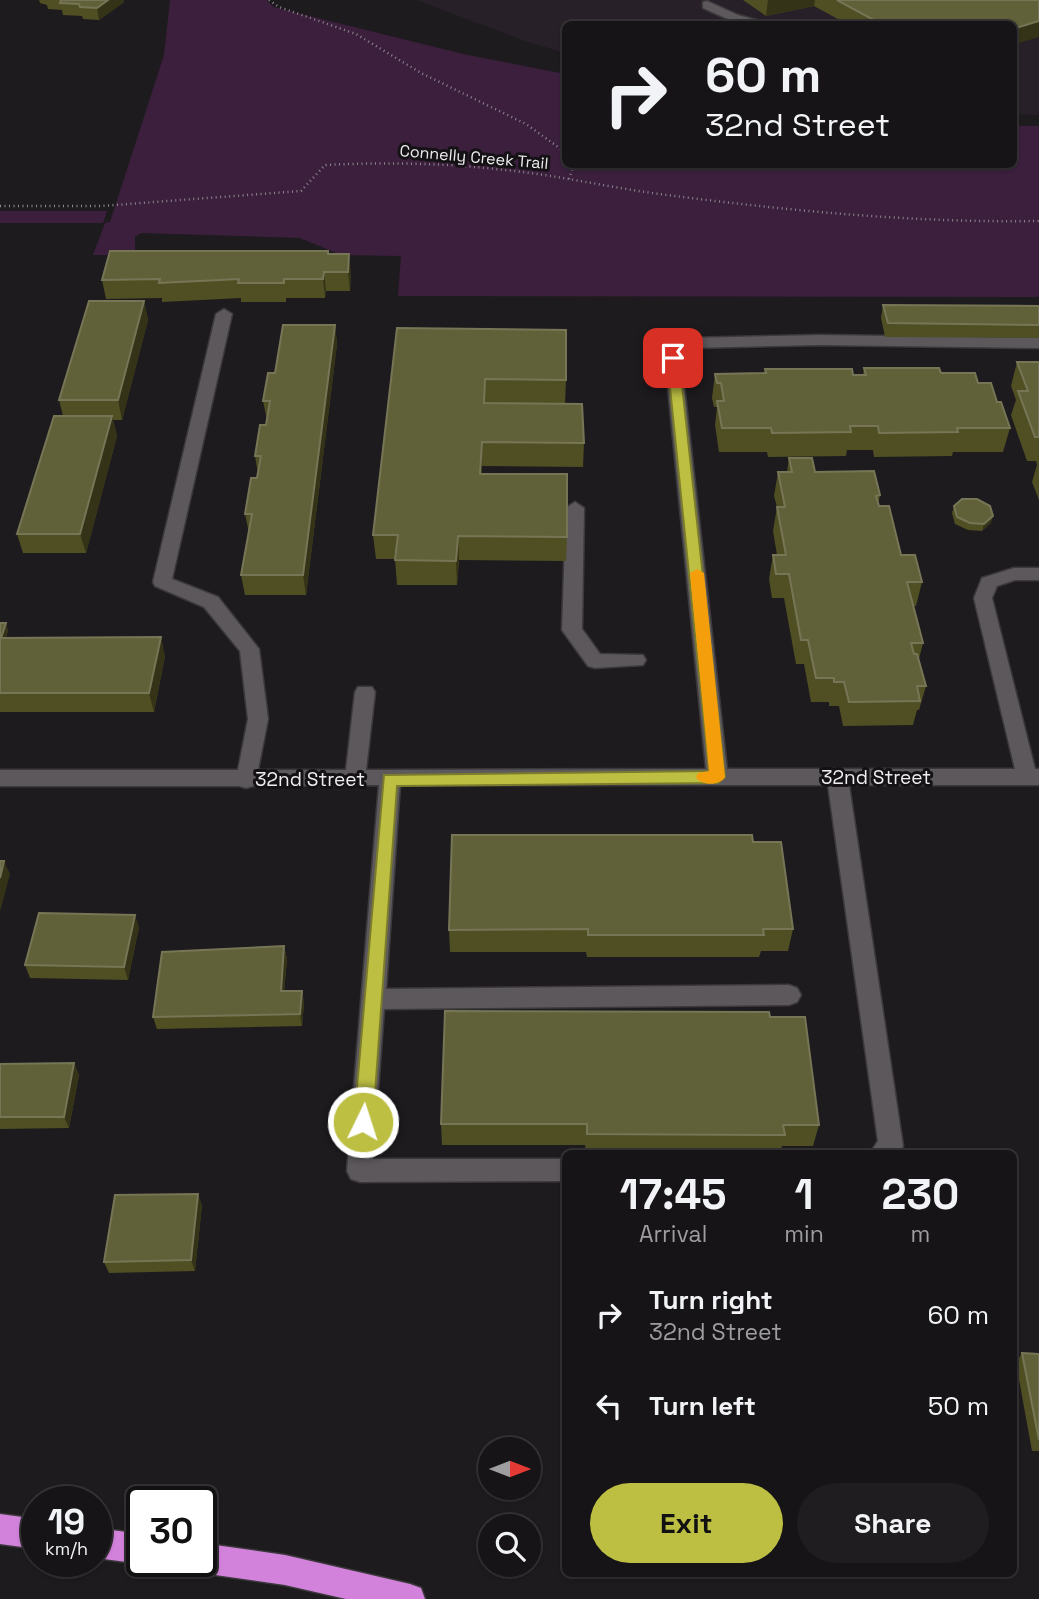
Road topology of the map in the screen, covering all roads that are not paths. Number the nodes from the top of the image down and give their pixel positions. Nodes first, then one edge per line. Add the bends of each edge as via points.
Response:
1 (707, 5) dead end
2 (744, 21) edge
3 (224, 314) dead end
4 (1039, 342) edge
5 (575, 508) dead end
6 (1039, 575) edge
7 (636, 660) dead end
8 (365, 692) dead end
9 (718, 777) junction
10 (836, 777) junction
11 (1033, 777) edge
12 (0, 778) edge
13 (355, 778) junction
14 (246, 780) junction
15 (390, 780) junction
16 (789, 995) dead end
17 (373, 999) junction
18 (886, 1150) edge
19 (562, 1170) edge
20 (0, 1529) edge
21 (21, 1532) edge
22 (217, 1560) edge
23 (410, 1599) edge

1 - 2 street
3 - 14 street via 162,582 211,602 249,649 258,719
4 - 9 street via 688,343 673,358
5 - 7 street via 573,632 595,662
6 - 11 street via 1014,574 989,582 983,598
8 - 13 street
9 - 10 street, 32nd Street
9 - 15 street, 32nd Street
10 - 11 street, 32nd Street
10 - 18 street via 891,1146
12 - 14 street, 32nd Street
13 - 14 street, 32nd Street
13 - 15 street, 32nd Street
15 - 17 street
16 - 17 street
17 - 19 street via 360,1171
20 - 21 highway
22 - 23 highway via 285,1570

